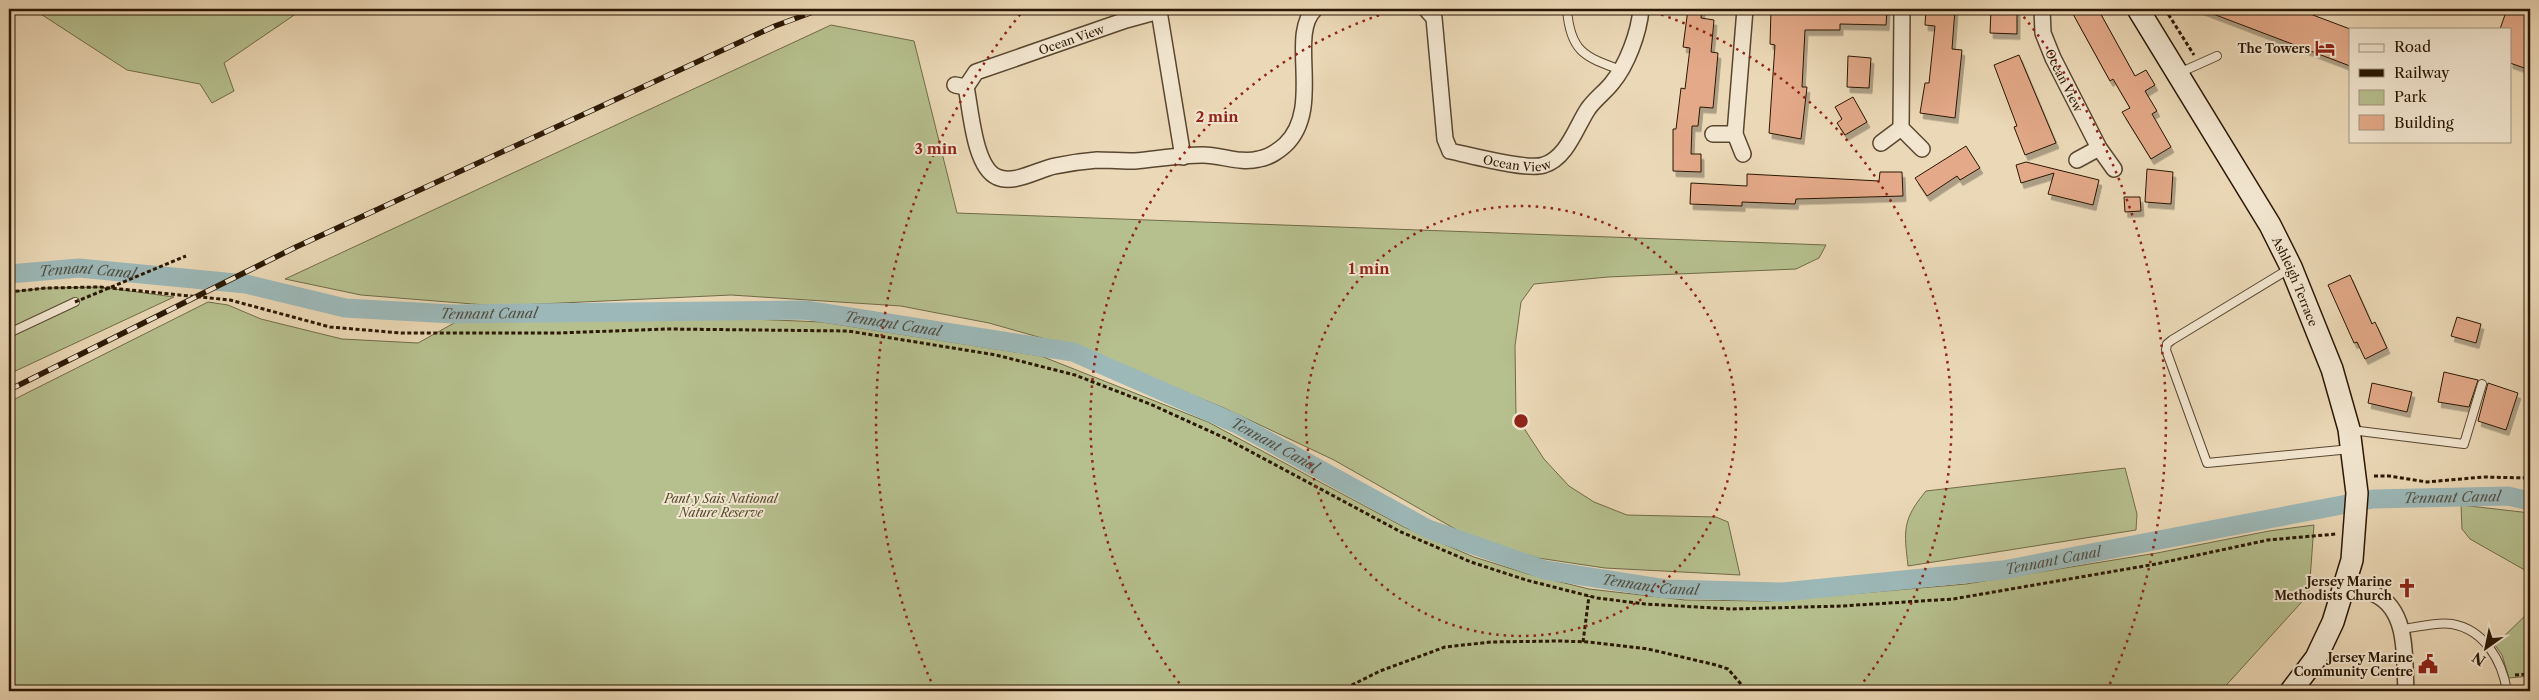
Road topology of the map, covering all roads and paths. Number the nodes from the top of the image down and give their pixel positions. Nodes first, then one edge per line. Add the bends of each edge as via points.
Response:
1 (1315, 9) edge
2 (1426, 9) edge
3 (1567, 9) edge
4 (1641, 9) edge
5 (1745, 9) edge
6 (1902, 9) edge
7 (2042, 9) edge
8 (2138, 9) edge
9 (2165, 9) edge
10 (2217, 56) dead end
11 (2200, 65) junction
12 (1620, 70) junction
13 (2177, 74) junction
14 (1900, 128) junction
15 (1713, 134) dead end
16 (1734, 134) junction
17 (1881, 144) dead end
18 (2099, 148) junction
19 (1922, 149) dead end
20 (1743, 154) dead end
21 (1183, 157) junction
22 (2077, 160) dead end
23 (2114, 169) dead end
24 (186, 256) dead end
25 (2291, 268) junction
26 (9, 292) edge
27 (75, 302) joint
28 (9, 333) edge
29 (2482, 384) dead end
30 (2351, 439) junction
31 (2530, 478) edge
32 (2356, 485) junction
33 (2354, 533) junction
34 (2345, 586) junction
35 (1589, 596) junction
36 (2401, 629) junction
37 (1583, 642) junction
38 (1340, 691) edge
39 (1747, 691) edge
40 (2291, 691) edge
41 (2406, 691) edge
42 (2507, 691) edge

1 - 21 street, Ocean View via 1306,28 1304,113 1287,143 1273,155 1258,160 1204,155
2 - 12 street, Ocean View via 1434,18 1445,139 1450,152 1531,168 1545,165 1557,158 1589,108
3 - 12 lane via 1568,26 1577,48 1584,55
4 - 12 street, Ocean View via 1631,47
5 - 16 street
6 - 14 street
7 - 18 street, Ocean View via 2043,33 2053,58
8 - 13 main road, Ashleigh Terrace
9 - 11 path
10 - 11 lane
11 - 13 lane
13 - 25 main road, Ashleigh Terrace via 2270,225
14 - 17 street
14 - 19 street
15 - 16 street
16 - 20 street
18 - 22 street
18 - 23 street, Ocean View
21 - 21 street, Ocean View via 1096,160 1001,179 985,168 979,155 960,86 976,72 1159,11
24 - 27 path, bridge
25 - 30 main road, Ashleigh Terrace via 2332,369
25 - 30 lane via 2172,340 2166,350 2207,463
26 - 35 path via 100,287 221,299 330,327 401,333 667,329 848,331 996,355 1075,375 1150,404 1227,439 1402,532 1471,562
27 - 28 lane
29 - 30 lane via 2464,444
30 - 32 main road, Ashleigh Terrace
31 - 32 path via 2483,477 2427,482 2389,476
32 - 33 main road, Ashleigh Terrace
33 - 34 main road, Ashleigh Terrace via 2352,560
33 - 35 path via 2268,540 2156,564 1953,599 1732,609 1645,604
34 - 36 street via 2376,595 2392,607
34 - 40 main road, Ashleigh Terrace via 2316,658
35 - 37 path
36 - 41 street
36 - 42 lane via 2450,624 2472,631 2499,659
37 - 38 path via 1491,642 1445,646 1380,671
37 - 39 path via 1670,653 1716,665 1728,669

